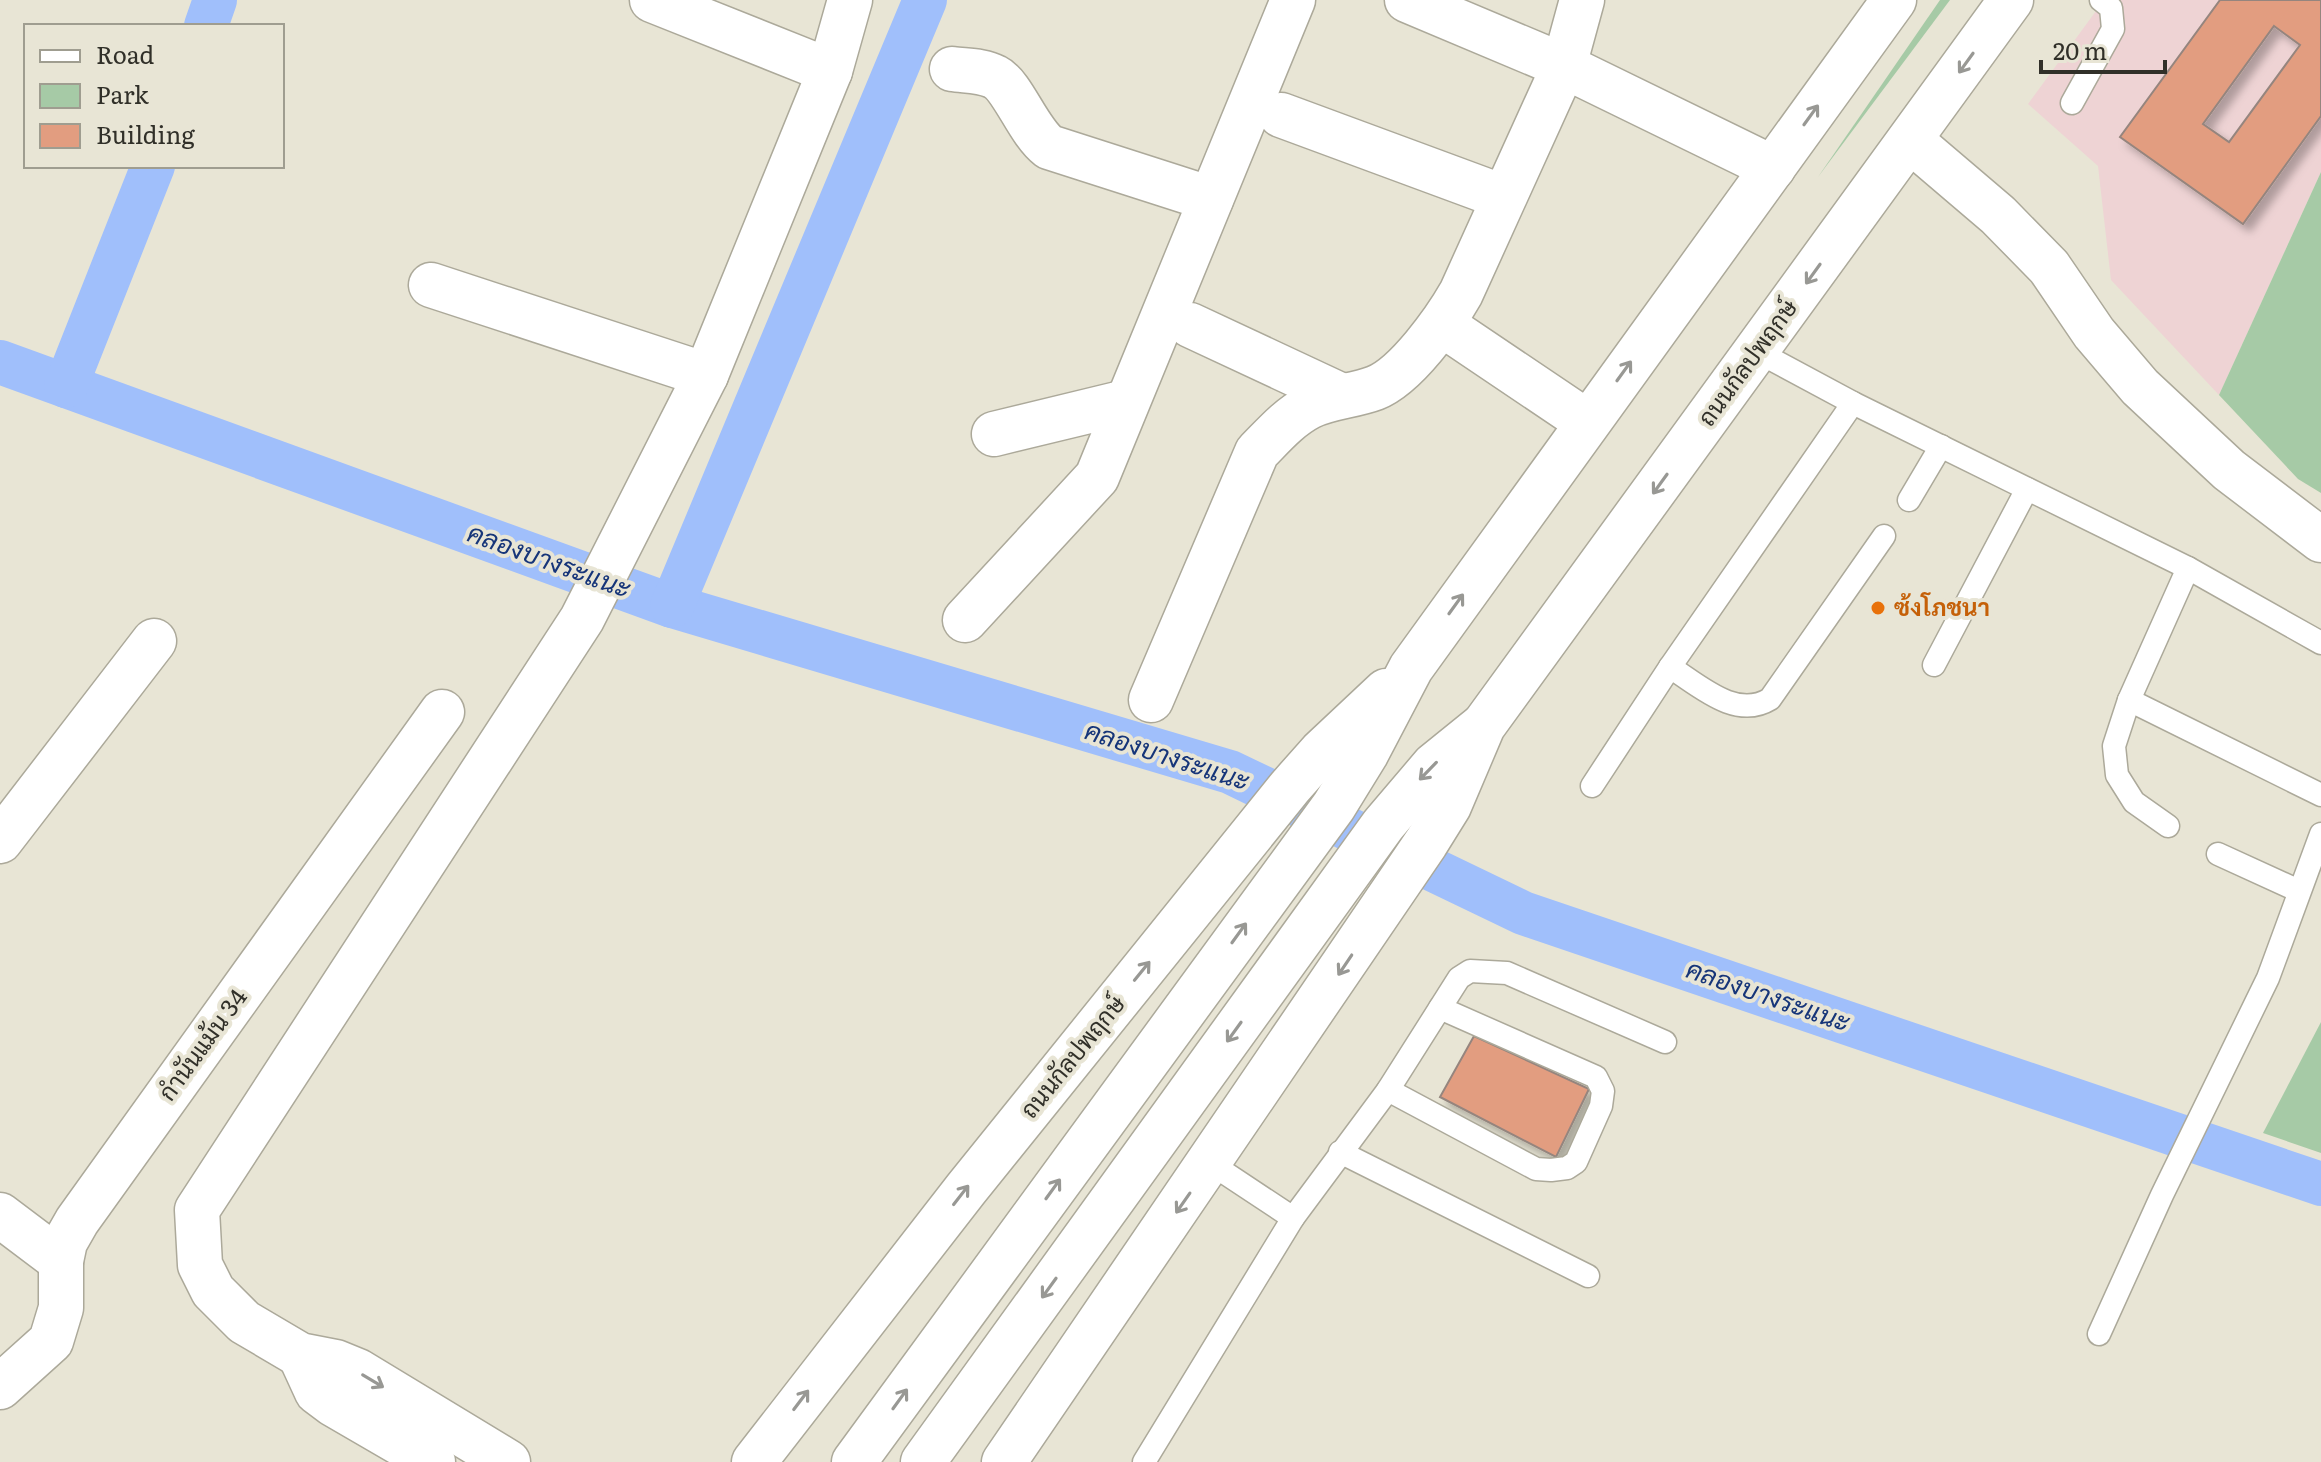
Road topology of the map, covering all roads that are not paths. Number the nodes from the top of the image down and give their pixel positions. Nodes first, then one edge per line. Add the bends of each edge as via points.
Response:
1 (652, 0) edge
2 (850, 0) edge
3 (1293, 0) edge
4 (1407, 0) edge
5 (1582, 0) edge
6 (1894, 0) edge
7 (2011, 0) edge
8 (2101, 0) edge
9 (1564, 66) junction
10 (952, 69) dead end
11 (830, 71) junction
12 (2072, 103) dead end
13 (1281, 115) dead end
14 (1910, 140) junction
15 (1773, 168) junction
16 (1503, 197) junction
17 (1211, 199) junction
18 (431, 285) dead end
19 (1190, 325) dead end
20 (1443, 325) junction
21 (1756, 351) junction
22 (706, 375) junction
23 (1342, 396) junction
24 (1126, 402) junction
25 (1853, 403) junction
26 (1587, 422) junction
27 (994, 434) dead end
28 (1941, 446) junction
29 (2027, 489) junction
30 (1909, 500) dead end
31 (1884, 536) dead end
32 (2321, 540) edge
33 (2188, 568) junction
34 (965, 620) dead end
35 (154, 641) dead end
36 (2321, 643) edge
37 (1934, 665) dead end
38 (1670, 667) junction
39 (1411, 668) junction
40 (1151, 700) dead end
41 (2129, 700) junction
42 (442, 712) dead end
43 (1483, 726) junction
44 (1592, 786) dead end
45 (2321, 795) edge
46 (2168, 826) dead end
47 (2321, 834) edge
48 (0, 841) edge
49 (2218, 854) dead end
50 (2299, 891) junction
51 (1440, 1008) junction
52 (1665, 1042) dead end
53 (1388, 1090) junction
54 (1340, 1152) junction
55 (1210, 1163) junction
56 (0, 1215) edge
57 (1293, 1218) junction
58 (61, 1261) junction
59 (1588, 1276) dead end
60 (2099, 1334) dead end
61 (300, 1355) junction
62 (0, 1387) edge
63 (1016, 1457) edge
64 (433, 1462) edge
65 (508, 1462) edge
66 (754, 1462) edge
67 (854, 1462) edge
68 (923, 1462) edge
69 (1144, 1462) edge

1 - 11 street
2 - 11 street
3 - 17 street
4 - 9 street
5 - 9 street
15 -> 6 street, ถนนกัลปพฤกษ์
7 -> 14 street, ถนนกัลปพฤกษ์
8 - 12 lane via 2111,8 2113,29
9 - 15 street
9 - 16 street
10 - 17 street via 999,78 1049,147
11 - 22 street
13 - 16 street
14 -> 21 street, ถนนกัลปพฤกษ์
14 - 32 street via 2049,267 2094,333 2168,415
26 -> 15 street, ถนนกัลปพฤกษ์
16 - 20 street
17 - 24 street
18 - 22 street
19 - 23 street
20 - 23 street via 1377,388
20 - 26 street
21 - 25 lane
21 -> 43 street, ถนนกัลปพฤกษ์
22 - 61 street via 582,619 197,1210 200,1265 213,1291 244,1322
23 - 40 street via 1310,406 1287,421 1257,452
24 - 27 street
24 - 34 street via 1097,477
25 - 28 lane
25 - 38 lane
39 -> 26 street, ถนนกัลปพฤกษ์
28 - 29 lane
28 - 30 lane
29 - 33 lane
29 - 37 lane
31 - 38 lane via 1770,699 1743,708
33 - 36 lane
33 - 41 lane
35 - 48 street
38 - 44 lane
66 -> 39 street, ถนนกัลปพฤกษ์ via 956,1201 1290,787
67 -> 39 street, ถนนกัลปพฤกษ์ via 1334,806
41 - 45 lane
41 - 46 lane via 2114,746 2117,775 2134,802
42 - 58 street, กำนันแม้น 34 via 77,1221
43 -> 55 street, ถนนกัลปพฤกษ์ via 1449,806 1426,843
43 -> 68 street, ถนนกัลปพฤกษ์ via 1434,765 1383,825
47 - 50 lane
49 - 50 lane
50 - 60 lane via 2268,978
51 - 52 lane via 1459,978 1470,971 1507,973
51 - 53 lane
51 - 53 lane via 1596,1077 1603,1091 1601,1106 1576,1162 1567,1168 1536,1169
53 - 54 lane
54 - 57 lane
54 - 59 lane
55 - 57 lane
55 -> 63 street, ถนนกัลปพฤกษ์
56 - 58 street
57 - 69 lane
58 - 62 street, กำนันแม้น 34 via 61,1308 51,1341
61 - 64 street via 317,1392
61 -> 65 street via 358,1371

